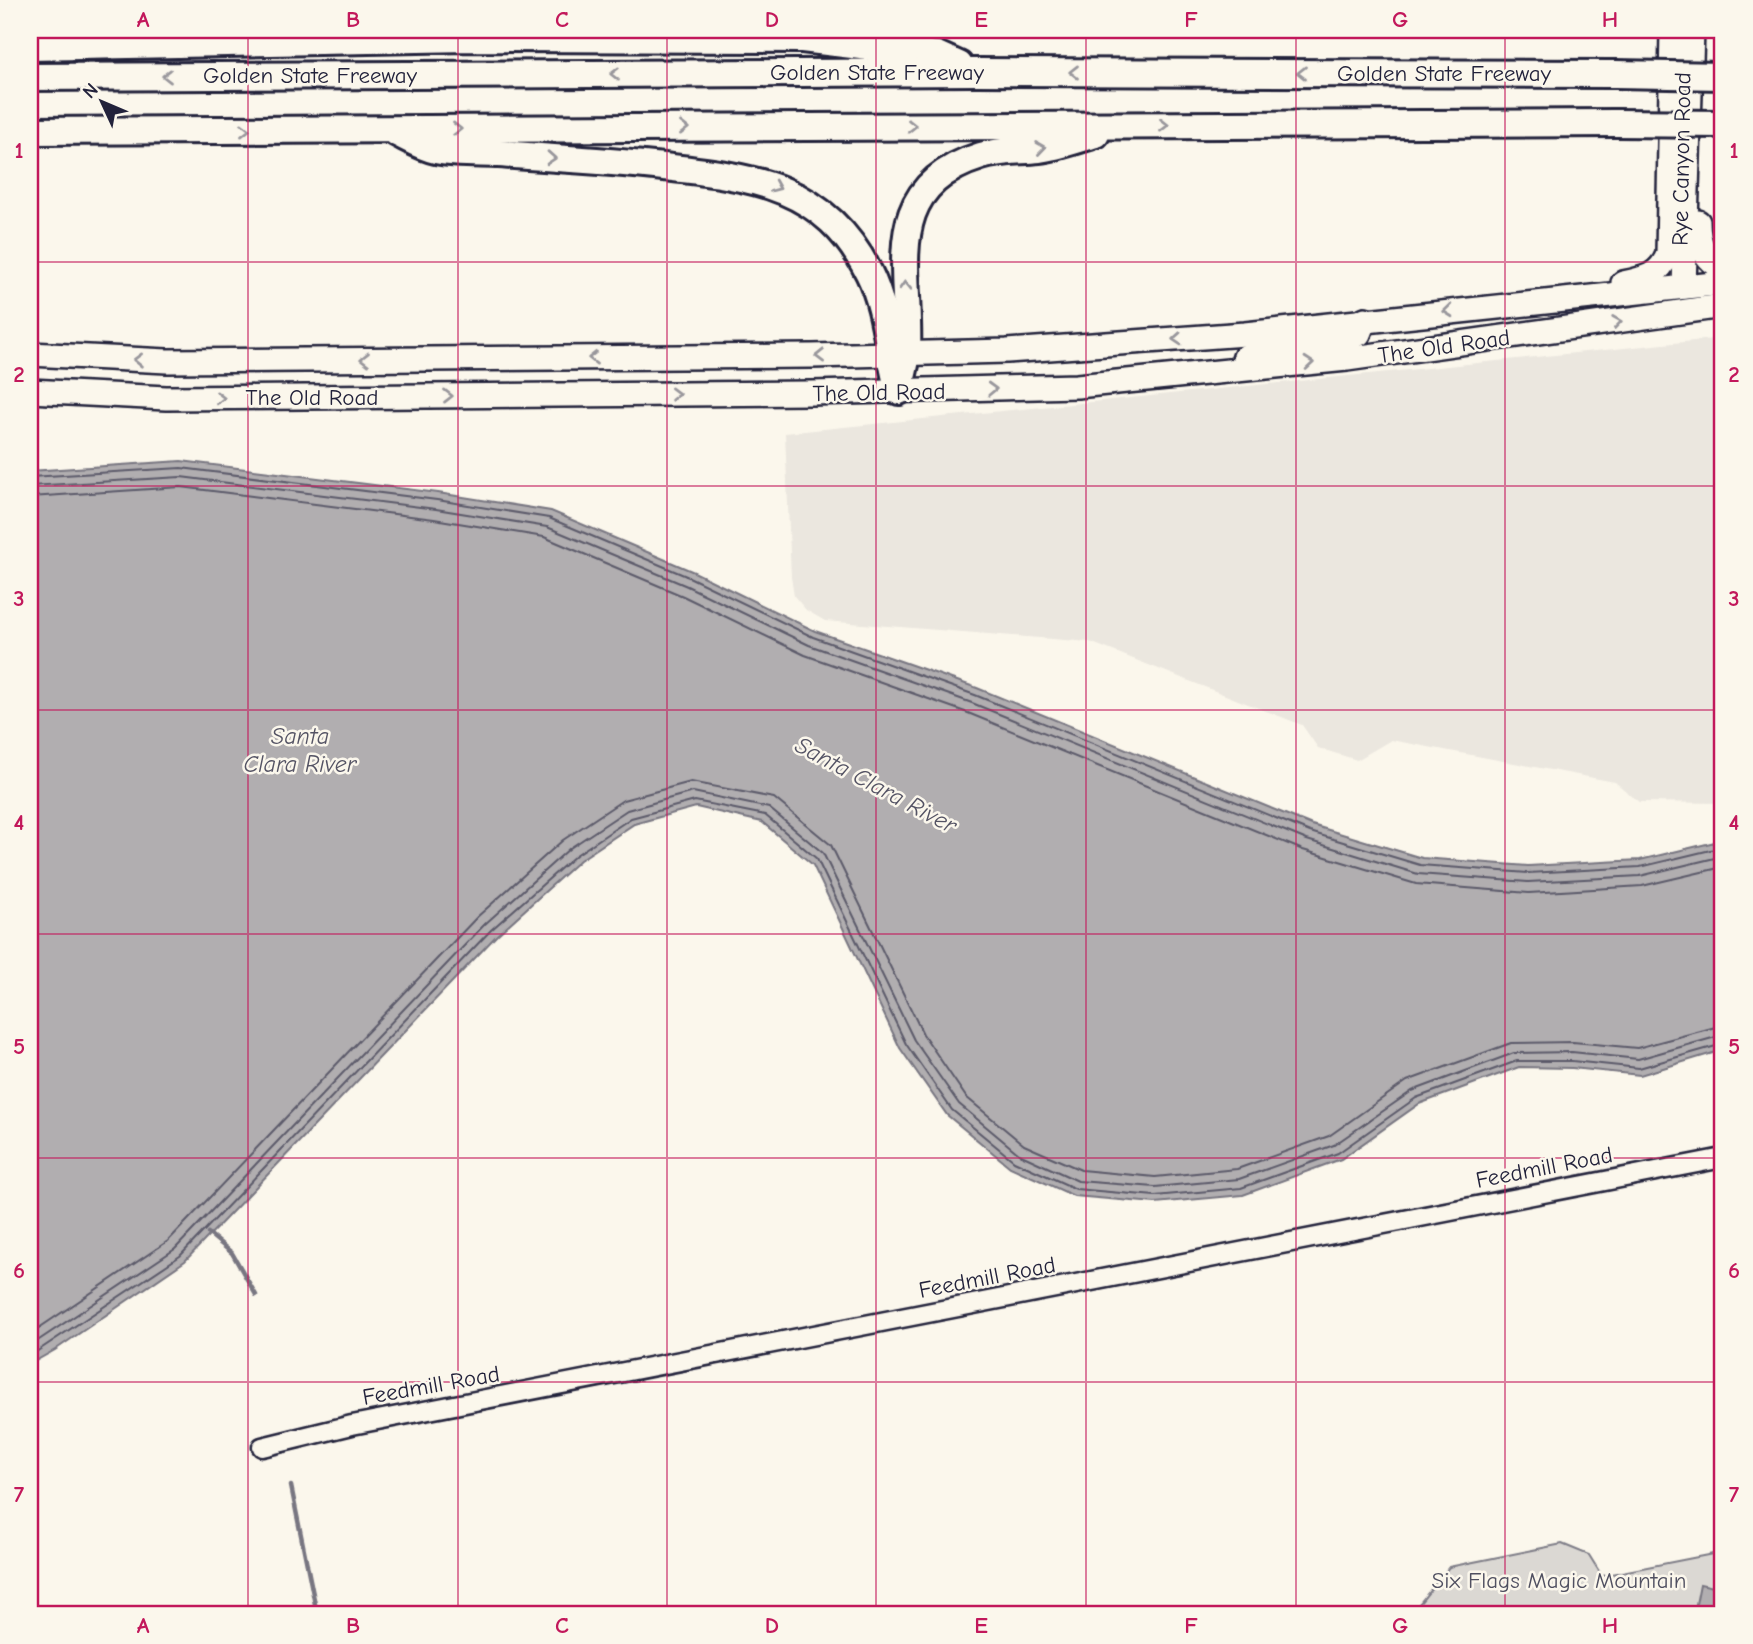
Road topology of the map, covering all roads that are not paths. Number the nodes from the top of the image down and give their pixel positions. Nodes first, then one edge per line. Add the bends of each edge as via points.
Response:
1 (1672, 30) edge
2 (1682, 30) edge
3 (1692, 30) edge
4 (30, 47) edge
5 (977, 72) junction
6 (1723, 76) edge
7 (30, 77) edge
8 (1723, 124) edge
9 (1132, 125) junction
10 (388, 130) junction
11 (30, 131) edge
12 (1723, 268) edge
13 (1723, 283) edge
14 (1684, 287) junction
15 (1587, 296) junction
16 (1723, 306) edge
17 (1690, 311) junction
18 (1365, 319) junction
19 (1245, 334) junction
20 (30, 354) edge
21 (898, 354) junction
22 (1241, 369) junction
23 (1129, 380) junction
24 (30, 391) edge
25 (899, 391) junction
26 (1723, 1158) edge
27 (262, 1447) dead end

1 - 15 main road, Rye Canyon Road via 1665,262 1647,278
2 - 14 main road, Rye Canyon Road via 1679,270
3 - 12 main road via 1698,235 1709,259
3 - 14 main road, Rye Canyon Road
4 - 5 highway via 467,38 802,39 937,55
6 -> 5 highway, Golden State Freeway, bridge
5 -> 7 highway, Golden State Freeway
9 -> 8 highway, bridge
10 -> 9 highway
21 -> 9 highway via 905,242 909,221 929,186 945,172 985,154 1042,149
11 -> 10 highway
10 -> 21 highway via 434,150 730,174 776,186 820,212 856,250
13 - 14 main road, The Old Road
14 - 15 main road, The Old Road
14 - 17 main road, Rye Canyon Road
15 -> 18 main road, The Old Road
16 - 17 main road, The Old Road
22 -> 17 main road, The Old Road
18 - 19 main road, The Old Road
18 - 22 main road via 1359,334 1331,343 1255,352 1245,357
19 -> 21 main road, The Old Road
19 - 23 main road via 1226,356 1163,361 1140,367
21 -> 20 main road, The Old Road via 167,361
21 - 25 highway
22 - 23 main road, The Old Road
25 -> 23 main road, The Old Road
24 -> 25 main road, The Old Road via 166,398
26 - 27 street, Feedmill Road via 352,1425

